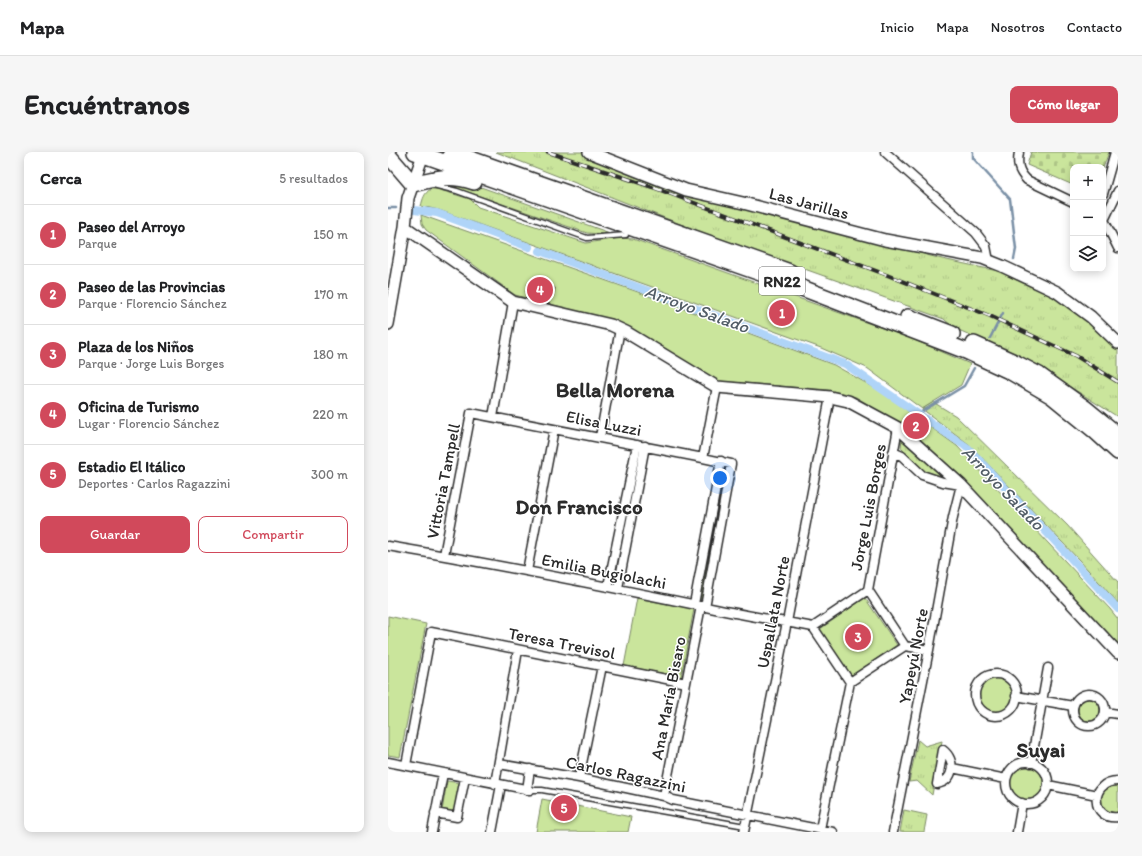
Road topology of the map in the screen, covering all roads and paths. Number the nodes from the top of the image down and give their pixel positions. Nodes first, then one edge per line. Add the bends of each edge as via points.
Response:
1 (451, 152) edge
2 (589, 152) edge
3 (885, 152) edge
4 (1019, 152) edge
5 (1115, 152) edge
6 (421, 153) edge
7 (388, 155) edge
8 (388, 168) edge
9 (413, 184) junction
10 (1106, 184) edge
11 (1118, 191) edge
12 (1070, 201) edge
13 (1106, 214) edge
14 (1106, 226) edge
15 (405, 228) junction
16 (684, 247) junction
17 (1118, 248) edge
18 (989, 261) junction
19 (513, 302) junction
20 (388, 324) edge
21 (620, 329) junction
22 (1118, 343) edge
23 (1039, 375) junction
24 (717, 387) junction
25 (830, 397) junction
26 (471, 413) joint
27 (493, 417) junction
28 (1118, 423) edge
29 (898, 428) junction
30 (554, 429) junction
31 (1118, 435) edge
32 (600, 437) junction
33 (641, 446) junction
34 (893, 452) junction
35 (1118, 452) edge
36 (703, 458) junction
37 (721, 461) junction
38 (731, 464) joint
39 (961, 485) junction
40 (388, 546) edge
41 (444, 556) junction
42 (527, 570) junction
43 (608, 586) junction
44 (618, 588) junction
45 (868, 590) junction
46 (700, 606) junction
47 (787, 622) junction
48 (813, 627) junction
49 (905, 646) junction
50 (518, 650) junction
51 (929, 650) junction
52 (1118, 653) edge
53 (602, 666) junction
54 (1048, 668) dead end
55 (850, 682) junction
56 (686, 683) junction
57 (1016, 696) junction
58 (1041, 701) junction
59 (1073, 706) junction
60 (1105, 712) junction
61 (1118, 714) edge
62 (388, 762) edge
63 (1031, 762) junction
64 (499, 764) junction
65 (406, 766) junction
66 (952, 768) dead end
67 (530, 770) junction
68 (443, 773) junction
69 (465, 778) junction
70 (580, 778) junction
71 (1006, 779) junction
72 (1118, 781) edge
73 (498, 785) junction
74 (1048, 785) junction
75 (529, 790) junction
76 (1097, 795) junction
77 (664, 796) junction
78 (1022, 803) junction
79 (435, 813) junction
80 (747, 814) junction
81 (1118, 817) edge
82 (744, 829) edge
83 (820, 830) junction
84 (432, 832) edge
85 (492, 832) edge
86 (833, 832) edge
87 (893, 832) edge
88 (1017, 832) edge

1 - 23 highway, RN22 via 922,322
2 - 18 street, Las Jarillas via 686,190 885,240
3 - 18 street via 976,233 986,246
4 - 12 street via 1017,164 1027,180
5 - 10 street
6 - 9 street
6 - 16 highway, RN22
7 - 9 highway
8 - 9 street
9 - 15 street via 408,198
9 - 16 highway via 432,179 461,177 626,235
11 - 13 street
14 - 17 street
15 - 19 street
15 - 20 street
16 - 35 highway, RN22 via 796,286 966,351 1009,371 1052,396
18 - 22 street, Las Jarillas via 1057,292 1091,317
19 - 21 street
19 - 27 street
21 - 24 street
21 - 32 street
23 - 28 highway
23 - 31 highway, RN22
24 - 25 street
24 - 36 street
25 - 29 street via 848,401
25 - 47 street, Uspallata Norte
26 - 27 street, Elisa Luzzi
26 - 41 street, Vittoria Tampell
27 - 30 street, Elisa Luzzi
29 - 34 street, Jorge Luis Borges
29 - 39 street
30 - 32 street, Elisa Luzzi
30 - 42 street
32 - 33 street, Elisa Luzzi
33 - 36 street, Elisa Luzzi
33 - 43 street
33 - 44 street
34 - 39 street via 902,456 922,475
34 - 45 street, Jorge Luis Borges
36 - 37 street, Elisa Luzzi
37 - 38 street, Elisa Luzzi
37 - 46 street, Ana María Bisaro
38 - 46 street, Ana María Bisaro
39 - 51 street, Yapeyú Norte
39 - 52 street
40 - 41 street, Emilia Bugiolachi
41 - 42 street, Emilia Bugiolachi
42 - 43 street, Emilia Bugiolachi
43 - 44 street, Emilia Bugiolachi
44 - 46 street, Emilia Bugiolachi
45 - 48 street
45 - 49 street
46 - 47 street, Emilia Bugiolachi
46 - 56 street, Ana María Bisaro
47 - 48 street, Emilia Bugiolachi
47 - 80 street, Uspallata Norte
48 - 55 street
49 - 51 street
49 - 55 street
50 - 53 street, Teresa Trevisol
50 - 64 street
50 - 65 street, Teresa Trevisol via 431,632
51 - 87 street, Yapeyú Norte
53 - 56 street, Teresa Trevisol
53 - 70 street
54 - 58 street
55 - 83 street
56 - 77 street, Ana María Bisaro
57 - 57 street via 1016,688 1012,682 1001,674 987,675 981,679 975,691 977,705 992,716 1009,711
57 - 58 street
58 - 59 street
58 - 63 street
59 - 60 street via 1082,695 1093,694 1102,700
59 - 60 street via 1074,717 1087,726 1097,724
60 - 61 street
62 - 65 street
63 - 71 street via 1018,764 1012,768
63 - 74 street via 1044,770
64 - 67 street, Carlos Ragazzini
64 - 73 street
65 - 68 street
66 - 71 street
67 - 70 street, Carlos Ragazzini
67 - 75 street
68 - 69 street
68 - 79 street
69 - 73 street
69 - 79 street via 457,817
70 - 77 street, Carlos Ragazzini
71 - 78 street via 1008,793 1012,799
72 - 76 street via 1106,783
73 - 75 street
73 - 85 street
74 - 76 street
74 - 78 street via 1044,796 1038,801 1032,804
75 - 82 lane via 542,790
76 - 81 street via 1100,810 1110,817
77 - 80 street, Carlos Ragazzini via 673,800
78 - 88 street
79 - 84 street
80 - 82 street, Uspallata Norte
80 - 83 street, Carlos Ragazzini
83 - 86 street, Carlos Ragazzini

